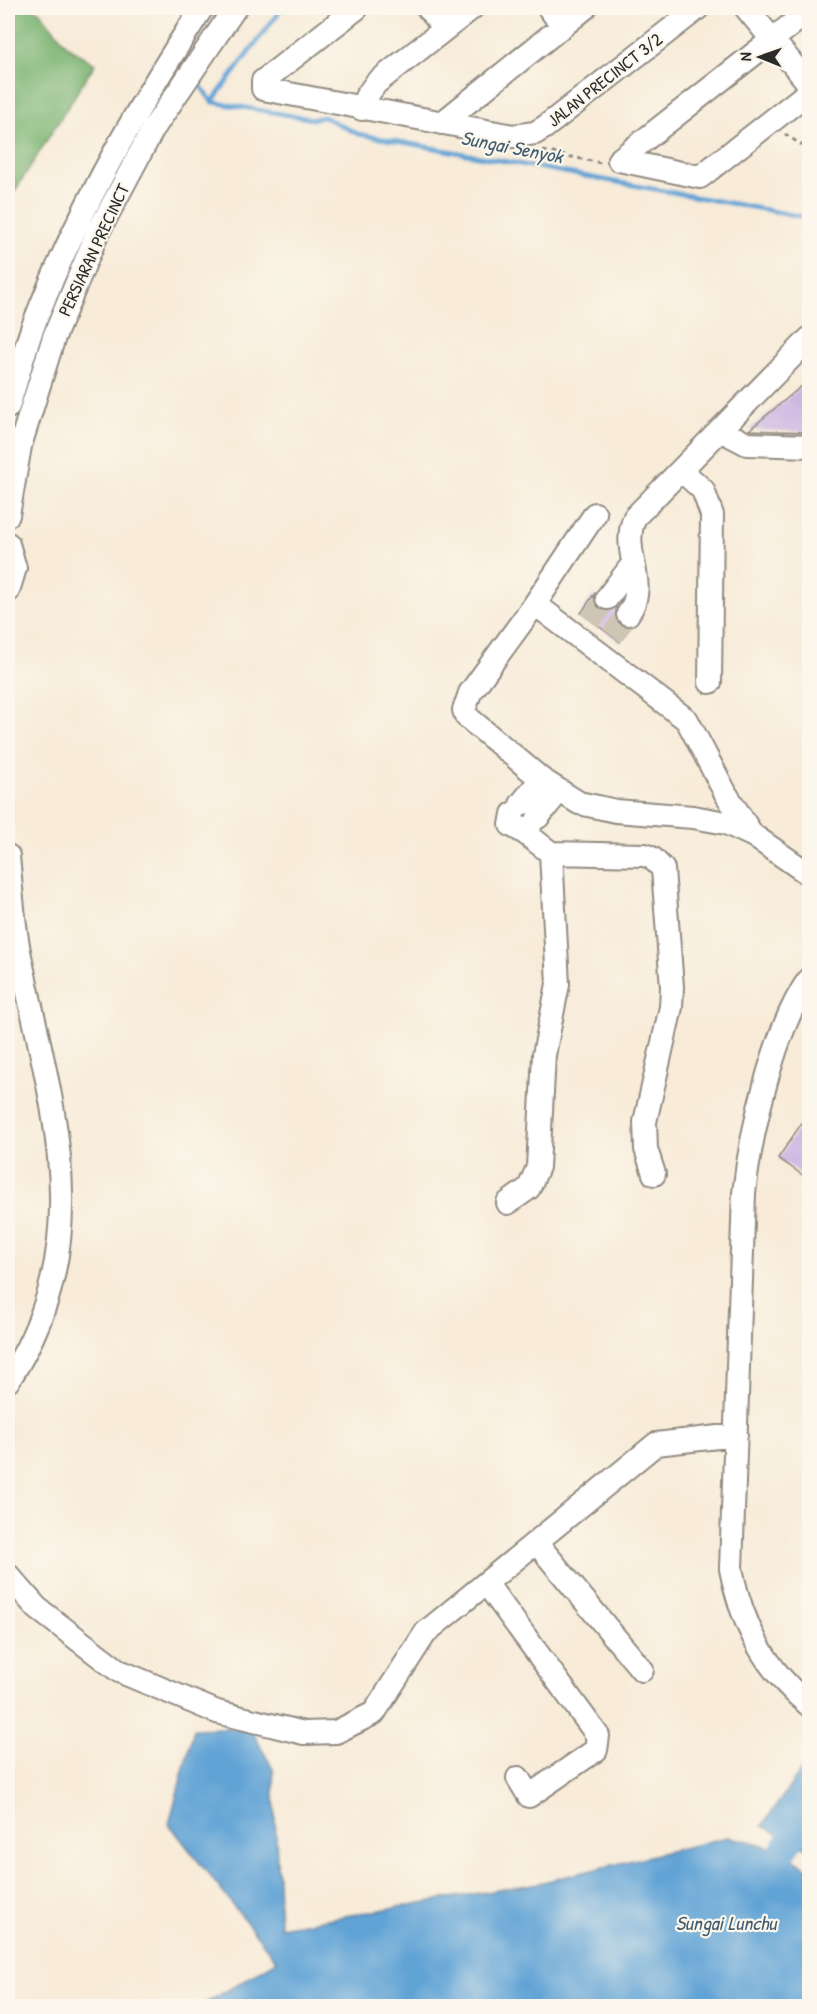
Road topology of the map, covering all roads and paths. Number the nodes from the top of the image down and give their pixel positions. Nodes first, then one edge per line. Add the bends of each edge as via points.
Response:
1 (202, 8) edge
2 (235, 8) edge
3 (357, 8) edge
4 (428, 8) edge
5 (472, 8) edge
6 (549, 8) edge
7 (585, 8) edge
8 (698, 8) edge
9 (746, 8) edge
10 (810, 10) edge
11 (563, 26) junction
12 (445, 29) junction
13 (772, 39) junction
14 (810, 85) edge
15 (810, 90) edge
16 (362, 109) junction
17 (442, 123) junction
18 (781, 132) dead end
19 (810, 170) edge
20 (810, 338) edge
21 (8, 408) edge
22 (722, 431) junction
23 (810, 446) edge
24 (681, 470) junction
25 (595, 514) dead end
26 (8, 515) edge
27 (8, 544) edge
28 (632, 565) junction
29 (8, 591) edge
30 (607, 598) tunnel mouth
31 (535, 604) junction
32 (628, 614) tunnel mouth
33 (710, 682) dead end
34 (550, 785) junction
35 (754, 836) junction
36 (551, 853) junction
37 (8, 856) edge
38 (810, 875) edge
39 (810, 978) edge
40 (654, 1174) dead end
41 (508, 1203) dead end
42 (8, 1382) edge
43 (736, 1435) junction
44 (536, 1542) junction
45 (8, 1575) edge
46 (486, 1583) junction
47 (642, 1670) dead end
48 (808, 1701) edge
49 (518, 1778) dead end

1 - 21 street, PERSIARAN PRECINCT via 133,120 76,226 32,330
2 - 26 street, PERSIARAN PRECINCT via 153,129 97,234 54,337 20,446
3 - 16 street, JALAN PRECINCT 3/2 via 266,78 262,86 267,92
4 - 12 street
5 - 12 street
6 - 11 street
7 - 11 street
8 - 17 street, JALAN PRECINCT 3/2 via 535,133 513,136
9 - 13 street
10 - 13 street
11 - 17 street
12 - 16 street via 376,83
13 - 14 street
13 - 15 street via 619,159 700,177
16 - 17 street, JALAN PRECINCT 3/2
18 - 19 path via 803,147
20 - 22 street
22 - 23 street via 747,444
22 - 24 street
24 - 28 street via 635,517 630,535
24 - 33 street via 703,490 712,515
25 - 31 street
27 - 29 street via 15,568
28 - 30 street
28 - 32 street via 638,594
31 - 34 street via 470,693 464,710 471,722
31 - 35 street via 584,628 606,644 687,720 730,802
34 - 35 street via 579,803 616,812 712,819
34 - 36 street via 525,819
35 - 38 street
36 - 40 street via 645,855 663,869 672,987 645,1122 646,1149
36 - 41 street via 558,984 544,1054 538,1167 529,1188
37 - 42 street via 18,947 60,1150 63,1201 60,1246 48,1296 36,1331
39 - 43 street via 788,1012 748,1159
43 - 44 street via 656,1444
43 - 48 street via 731,1569 737,1601 752,1638 771,1665
44 - 46 street
44 - 47 street
45 - 46 street via 37,1608 119,1671 217,1712 304,1733 336,1732 374,1713 426,1632
46 - 49 street via 598,1736 596,1750 529,1796

